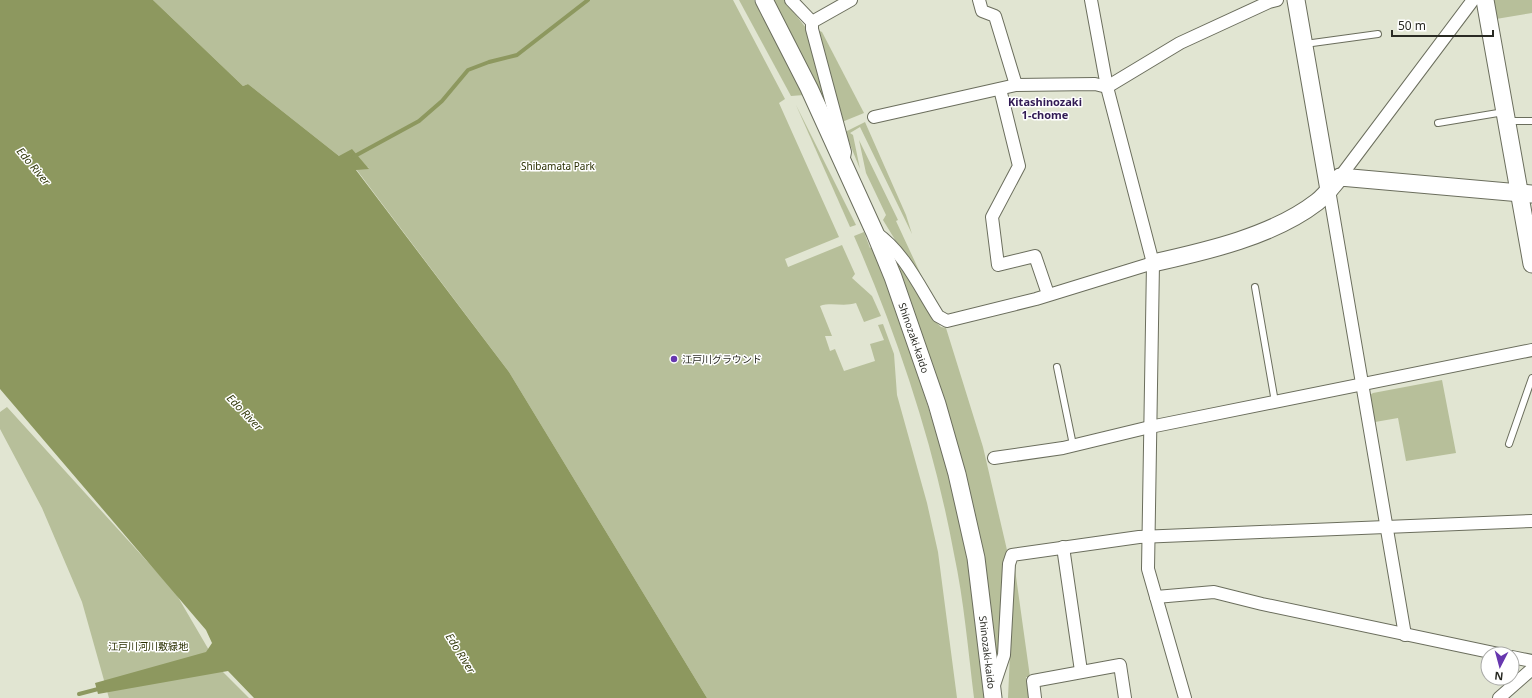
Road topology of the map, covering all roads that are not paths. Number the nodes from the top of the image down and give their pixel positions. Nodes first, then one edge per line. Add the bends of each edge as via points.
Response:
1 (764, 0) edge
2 (791, 0) edge
3 (851, 0) edge
4 (979, 0) edge
5 (1091, 0) edge
6 (1277, 0) edge
7 (1296, 0) edge
8 (1472, 0) edge
9 (1485, 0) edge
10 (812, 22) junction
11 (1378, 34) dead end
12 (1304, 45) junction
13 (1016, 85) junction
14 (1107, 87) junction
15 (1000, 88) junction
16 (1507, 116) junction
17 (874, 117) dead end
18 (1532, 121) edge
19 (1438, 123) dead end
20 (842, 160) junction
21 (1340, 177) junction
22 (1329, 190) junction
23 (1526, 194) edge
24 (876, 233) junction
25 (1153, 263) junction
26 (1532, 264) edge
27 (1255, 287) dead end
28 (1048, 294) junction
29 (1532, 350) edge
30 (1057, 367) dead end
31 (1532, 378) edge
32 (1362, 385) junction
33 (1274, 402) junction
34 (1150, 428) junction
35 (1509, 444) dead end
36 (1073, 445) junction
37 (994, 458) dead end
38 (1532, 521) edge
39 (1386, 527) junction
40 (1148, 537) junction
41 (1063, 547) junction
42 (1156, 597) junction
43 (1405, 635) junction
44 (1480, 650) edge
45 (1520, 659) edge
46 (1532, 661) edge
47 (1532, 669) edge
48 (1081, 671) junction
49 (993, 693) edge
50 (1034, 698) edge
51 (1125, 698) edge
52 (1185, 698) edge
53 (1499, 698) edge

1 - 20 street, Shinozaki-kaido
2 - 10 street
3 - 10 street
4 - 13 street via 982,11 995,16
5 - 14 street
6 - 14 street via 1180,43
7 - 12 street
8 - 21 street
9 - 16 street
10 - 20 street via 845,152
11 - 12 lane
12 - 22 street
13 - 14 street via 1095,84
13 - 15 street
14 - 25 street
15 - 17 street
15 - 28 street via 1019,166 992,217 998,265 1036,256
16 - 18 lane
16 - 19 lane
16 - 23 street
20 - 24 street, Shinozaki-kaido
21 - 22 street
21 - 23 street
22 - 25 street via 1291,220 1256,235
22 - 32 street
23 - 26 street
24 - 28 street via 896,252 938,316 947,321
24 - 49 street, Shinozaki-kaido via 937,404 957,474 976,558
25 - 28 street
25 - 34 street
27 - 33 lane
29 - 32 street
30 - 36 lane
31 - 35 lane
32 - 33 street
32 - 39 street
33 - 34 street
34 - 36 street
34 - 40 street
36 - 37 street
38 - 39 street
39 - 40 street
39 - 43 street
40 - 41 street
40 - 42 street via 1148,569
41 - 48 street
41 - 49 street via 1012,555 1010,559 1004,655
42 - 43 street via 1214,592
42 - 52 street
43 - 44 street
45 - 46 street
47 - 53 street
48 - 50 street via 1033,681
48 - 51 street via 1120,665

